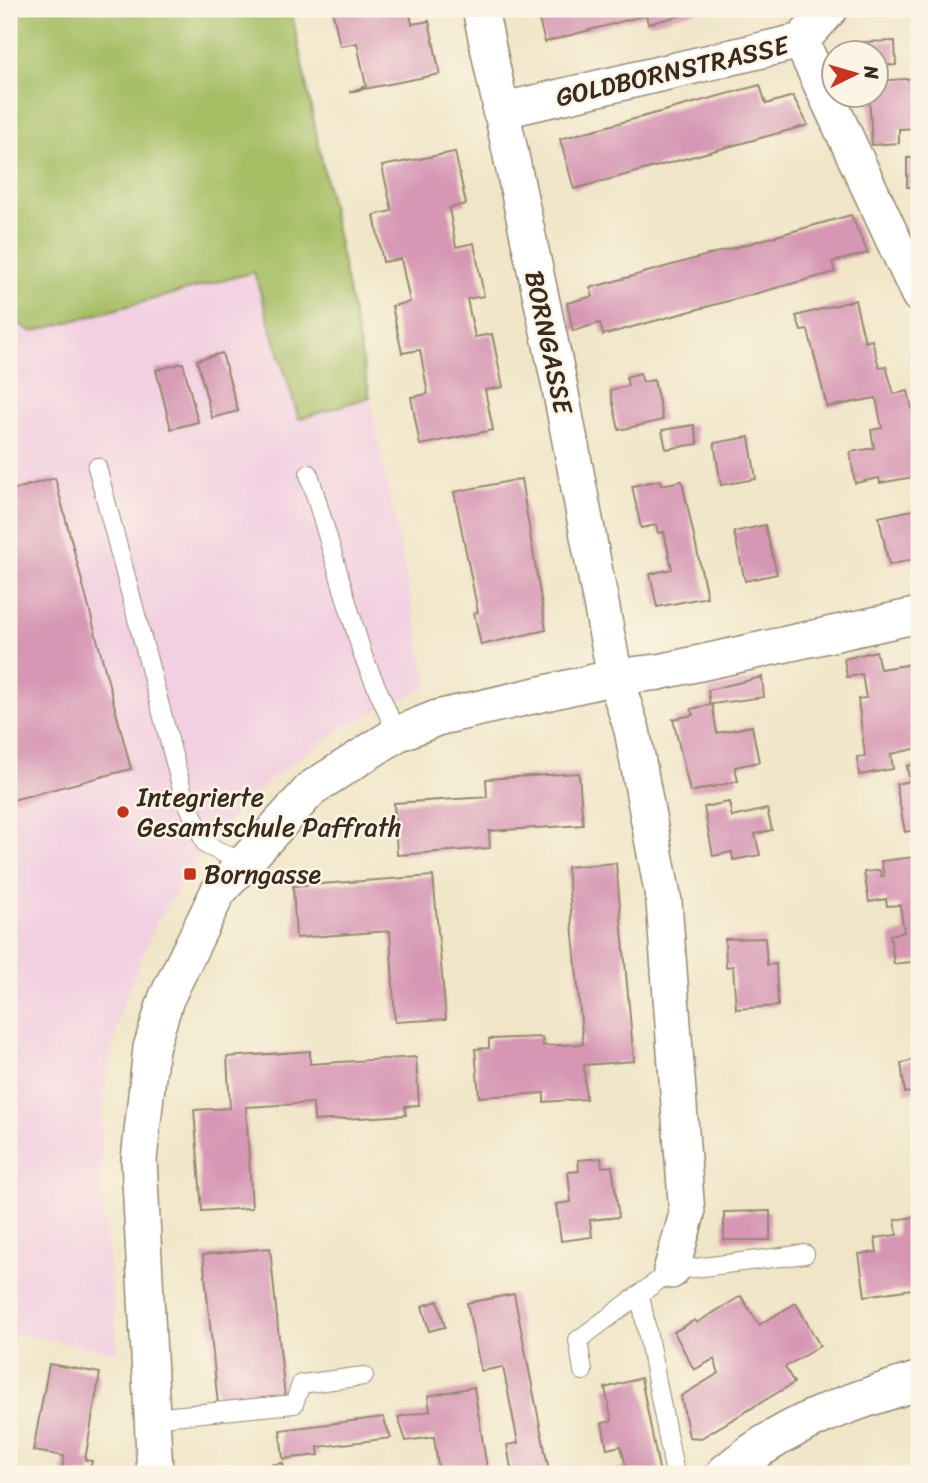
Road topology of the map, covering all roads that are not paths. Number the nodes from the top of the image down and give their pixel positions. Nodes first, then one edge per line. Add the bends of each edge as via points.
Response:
1 (480, 9) edge
2 (830, 9) edge
3 (801, 41) junction
4 (500, 111) junction
5 (919, 295) edge
6 (97, 467) dead end
7 (309, 474) dead end
8 (919, 615) edge
9 (615, 677) junction
10 (397, 734) junction
11 (242, 862) junction
12 (805, 1254) dead end
13 (671, 1271) junction
14 (639, 1295) junction
15 (583, 1371) dead end
16 (364, 1376) dead end
17 (919, 1381) edge
18 (152, 1418) junction
19 (155, 1474) edge
20 (675, 1474) edge
21 (725, 1474) edge

1 - 4 street, BORNGASSE
2 - 3 street, GOLDBORNSTRASSE
3 - 4 street, GOLDBORNSTRASSE
3 - 5 street
4 - 9 street, BORNGASSE via 558,378
6 - 11 lane via 183,793 206,845
7 - 10 lane via 363,656
8 - 9 street via 659,673
9 - 10 street via 437,718
9 - 13 street, BORNGASSE via 632,730 664,902 687,1214
10 - 11 street via 312,788
11 - 18 street via 203,919 166,999 151,1048 139,1160
12 - 13 lane
13 - 14 lane
14 - 15 lane via 578,1340
14 - 20 lane
16 - 18 lane via 301,1384 294,1404
17 - 21 main road via 815,1416 756,1447
18 - 19 street

